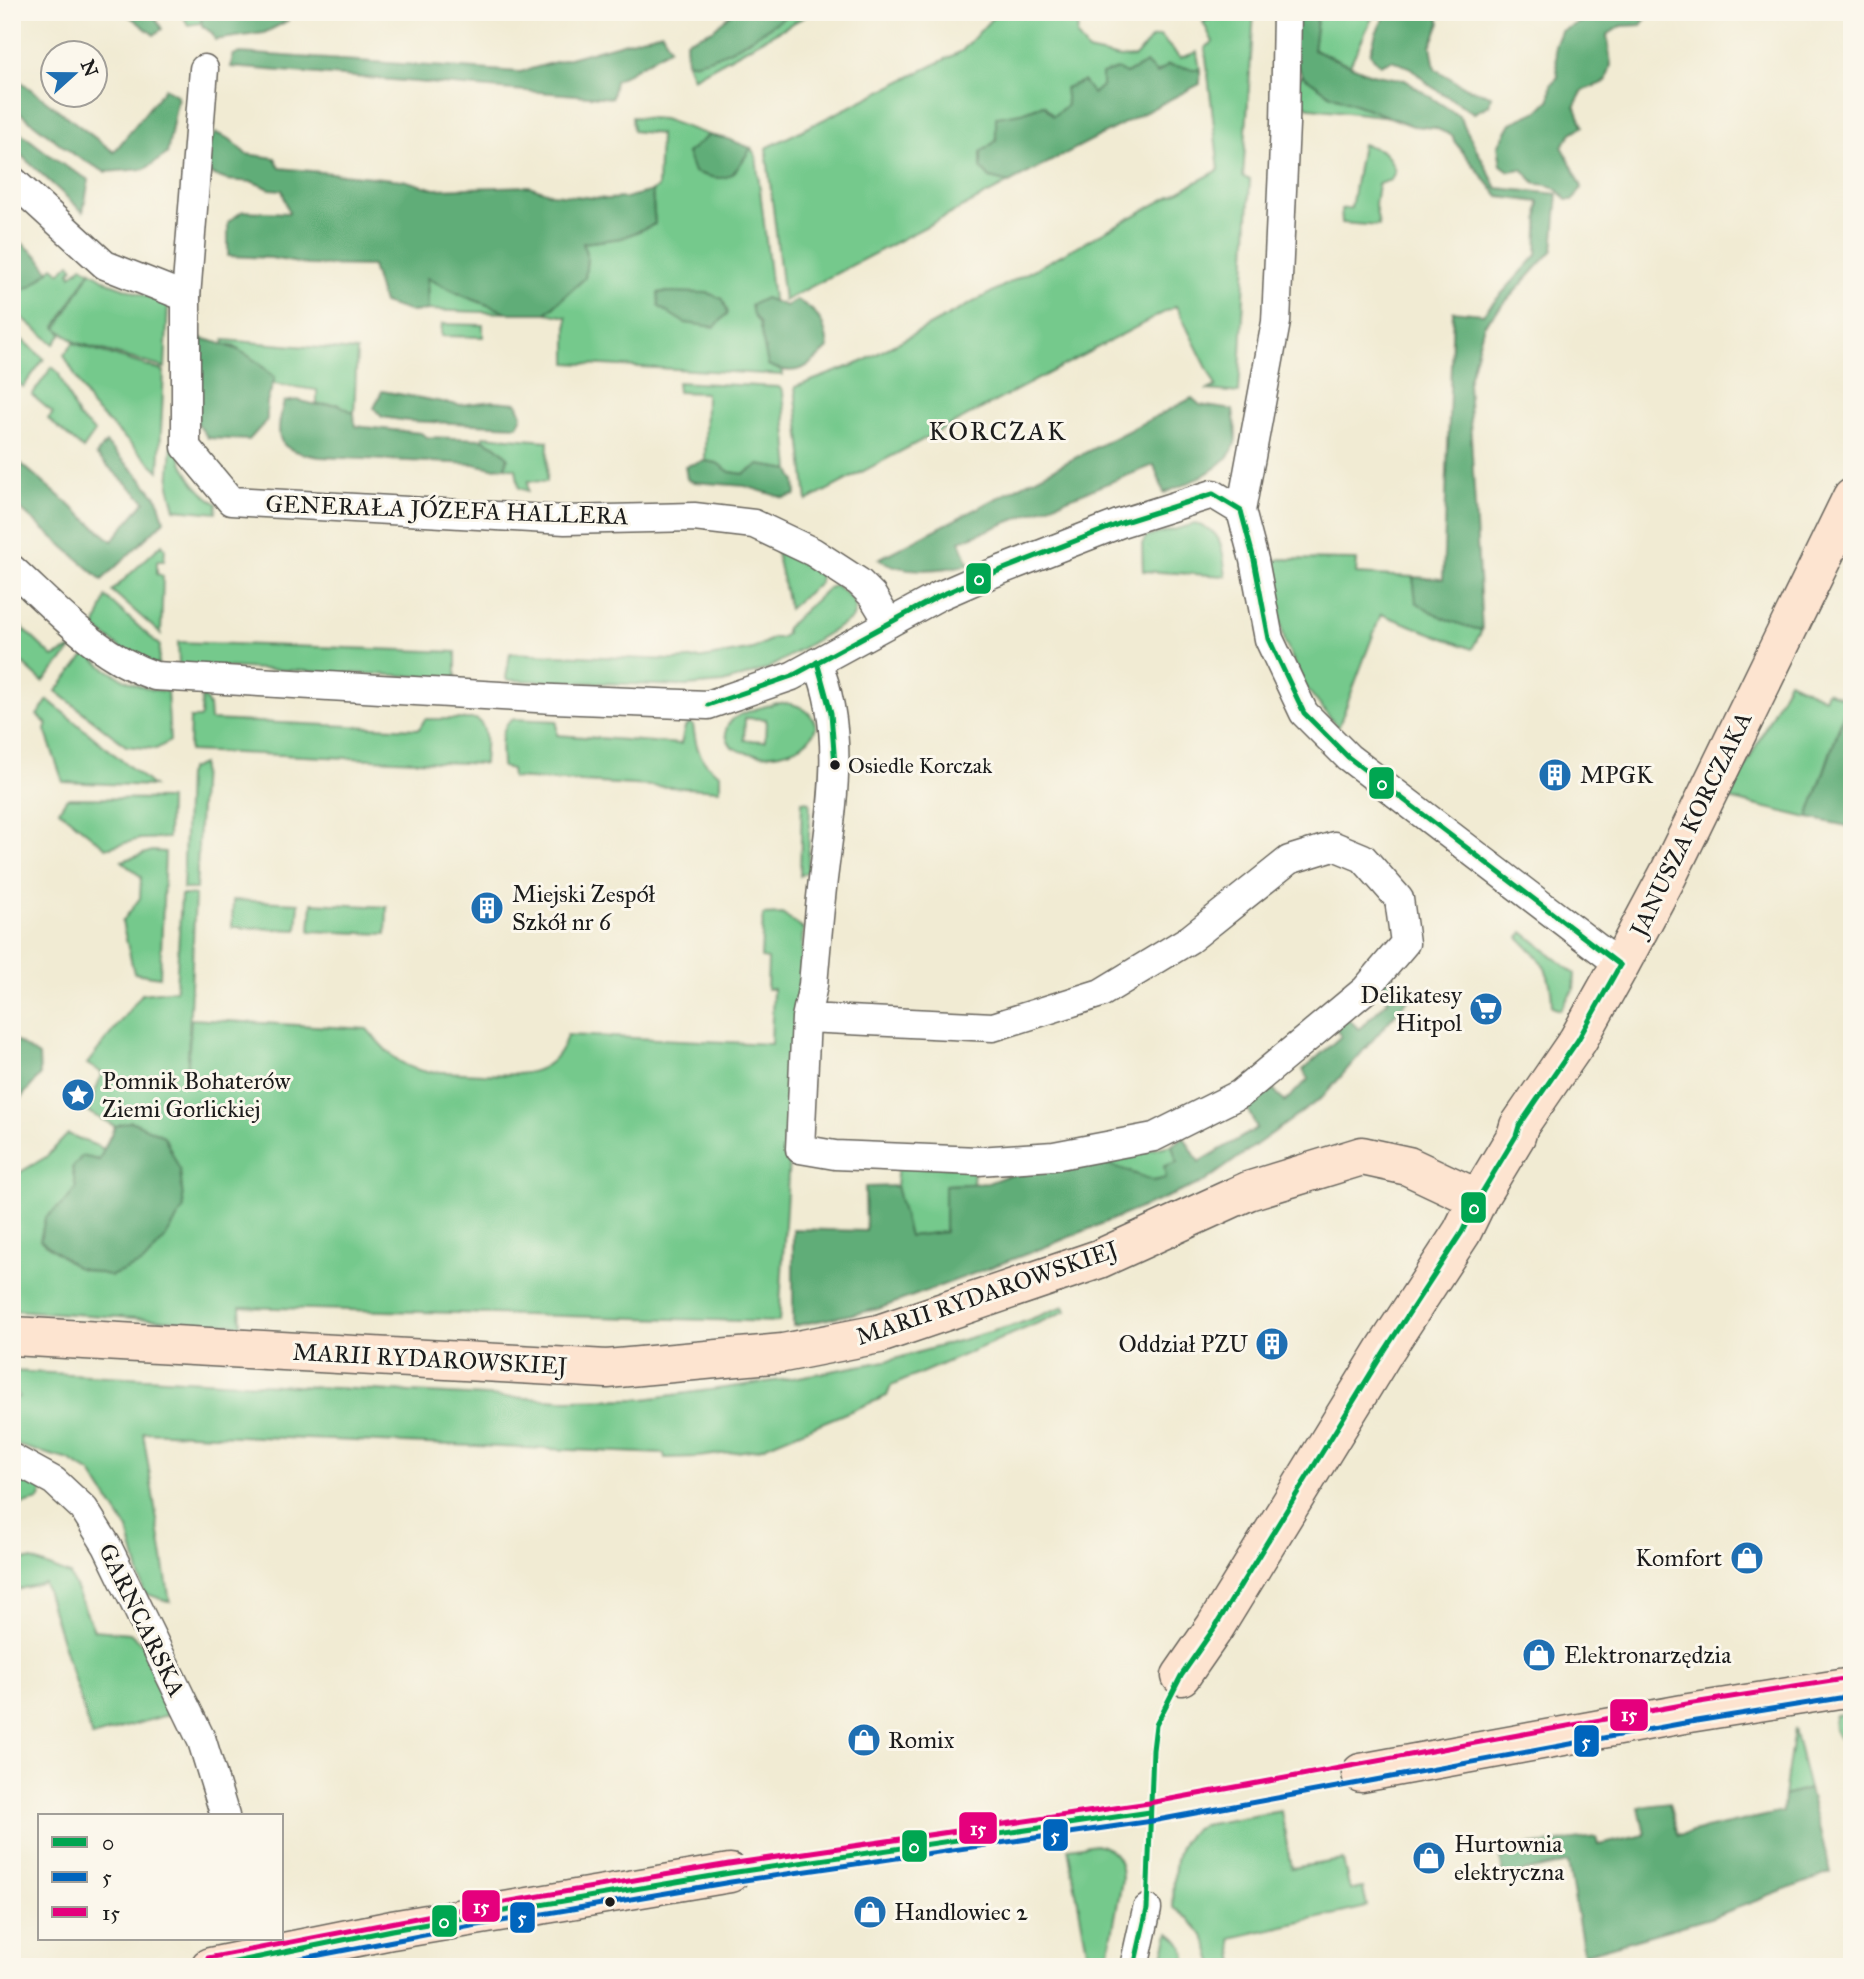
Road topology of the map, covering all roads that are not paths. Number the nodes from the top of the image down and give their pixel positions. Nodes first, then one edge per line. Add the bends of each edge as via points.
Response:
1 (1287, 12) edge
2 (204, 69) dead end
3 (12, 180) edge
4 (186, 297) junction
5 (1852, 497) edge
6 (1241, 511) junction
7 (12, 569) edge
8 (889, 623) junction
9 (817, 662) junction
10 (1620, 965) junction
11 (806, 1018) junction
12 (1478, 1199) junction
13 (12, 1336) edge
14 (12, 1458) edge
15 (1181, 1676) dead end
16 (1852, 1687) edge
17 (1361, 1773) dead end
18 (224, 1814) edge
19 (730, 1873) dead end
20 (1147, 1909) dead end
21 (247, 1948) edge
22 (210, 1967) edge
23 (1134, 1967) edge

1 - 6 street via 1276,323
2 - 4 street, GENERAŁA JÓZEFA HALLERA
3 - 4 street via 104,265
4 - 8 street, GENERAŁA JÓZEFA HALLERA via 186,447 232,501 565,520 694,517 754,524 813,552 859,582
5 - 10 street, JANUSZA KORCZAKA
6 - 8 street via 1213,494 1151,513 939,596
6 - 10 street via 1269,639 1304,713 1348,757
7 - 9 street via 86,637 131,668 155,676 708,705 792,676
8 - 9 street
9 - 11 street via 830,701 835,765
10 - 12 street, JANUSZA KORCZAKA
11 - 11 street via 800,1149 835,1155 978,1161 1054,1156 1154,1137 1240,1094 1365,990 1405,943 1399,899 1363,858 1334,846 1289,860 1190,939 1101,993 993,1027
12 - 13 street, MARII RYDAROWSKIEJ via 1408,1167 1362,1156 1248,1191 1099,1259 879,1334 783,1353 607,1369
12 - 15 street, JANUSZA KORCZAKA via 1462,1232
14 - 18 street, GARNCARSKA via 54,1481 84,1509 107,1546 202,1741
16 - 17 street
19 - 21 street via 452,1920
20 - 23 street
21 - 22 street

